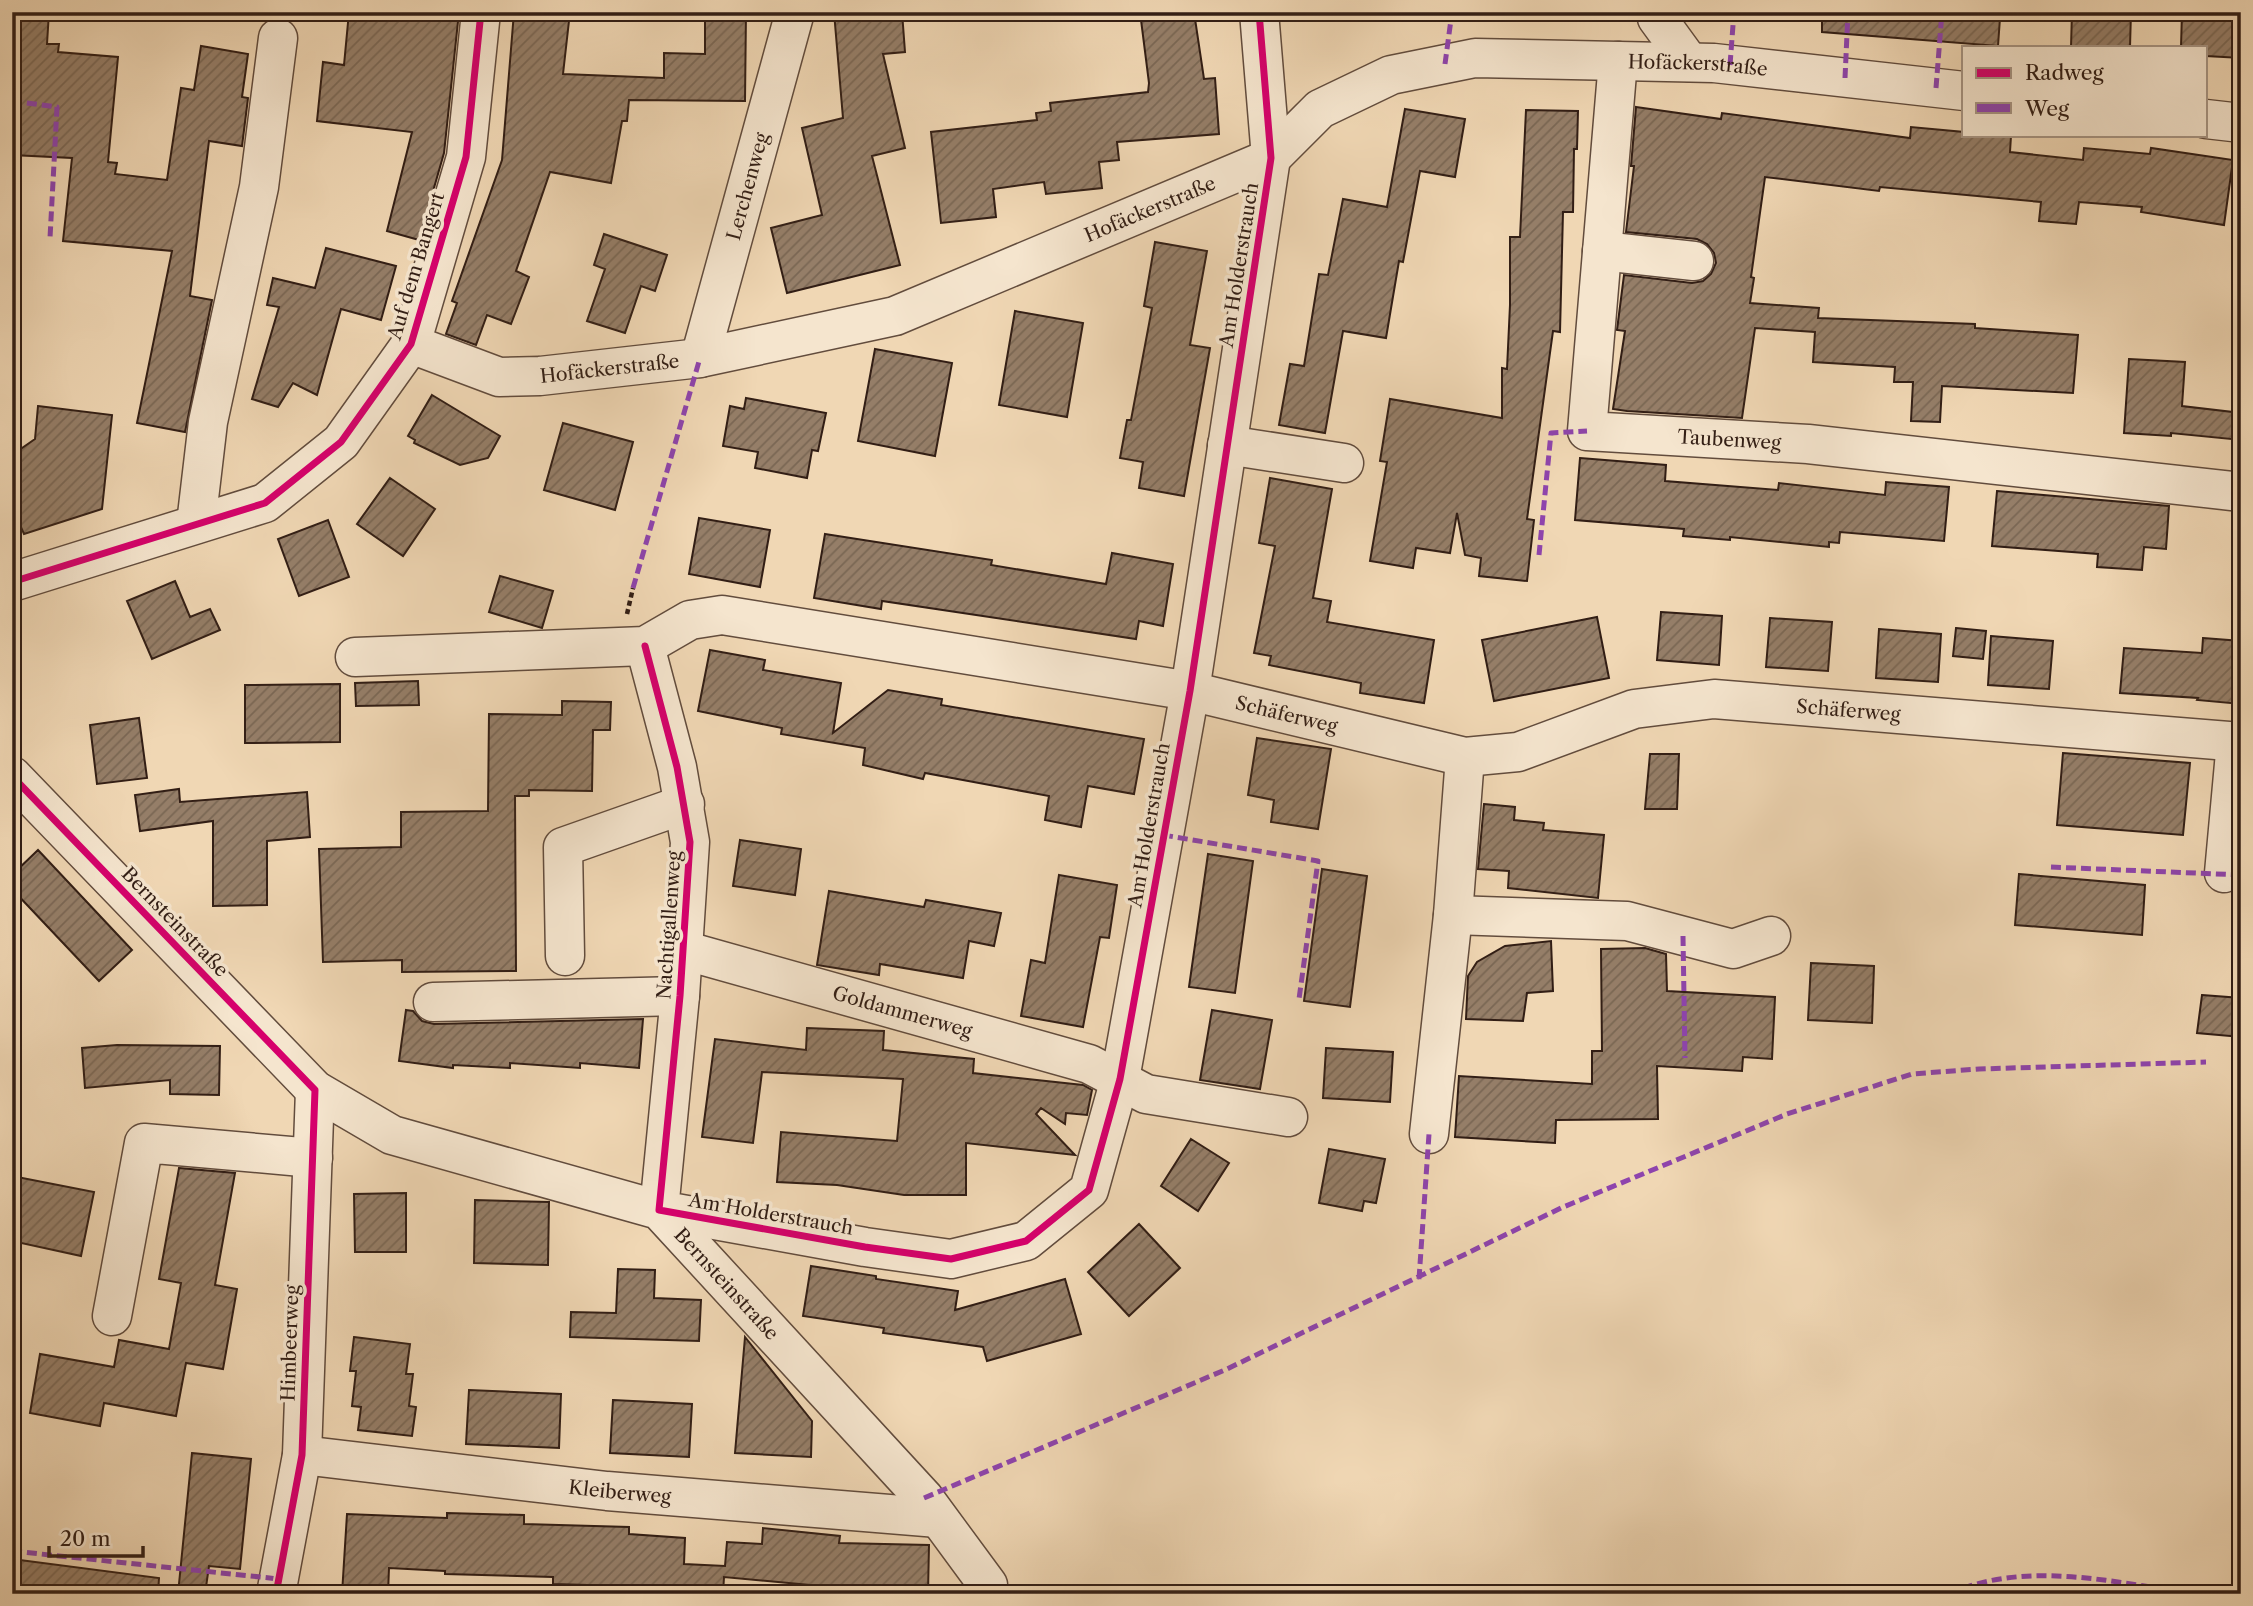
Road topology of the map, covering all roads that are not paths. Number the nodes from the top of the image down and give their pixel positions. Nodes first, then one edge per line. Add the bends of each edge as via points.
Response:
1 (481, 12) edge
2 (795, 12) edge
3 (1259, 12) edge
4 (1658, 12) edge
5 (278, 38) dead end
6 (1618, 61) junction
7 (1689, 62) junction
8 (1962, 92) edge
9 (2208, 119) edge
10 (2241, 122) edge
11 (1271, 158) junction
12 (1602, 251) junction
13 (1694, 261) dead end
14 (411, 344) junction
15 (700, 358) junction
16 (1227, 445) junction
17 (1344, 463) dead end
18 (2241, 492) edge
19 (197, 524) junction
20 (12, 582) edge
21 (645, 646) junction
22 (355, 657) dead end
23 (1190, 691) junction
24 (2238, 742) edge
25 (1465, 757) junction
26 (12, 776) edge
27 (685, 804) junction
28 (2224, 873) dead end
29 (1453, 915) junction
30 (1771, 936) dead end
31 (683, 950) junction
32 (565, 956) dead end
33 (680, 996) junction
34 (433, 1002) dead end
35 (1120, 1079) junction
36 (315, 1090) junction
37 (1288, 1117) dead end
38 (1429, 1134) dead end
39 (313, 1158) junction
40 (659, 1210) junction
41 (113, 1317) dead end
42 (302, 1455) junction
43 (938, 1518) junction
44 (988, 1585) dead end
45 (276, 1594) edge

1 - 14 street, Auf dem Bangert via 466,157
2 - 15 street, Lerchenweg
3 - 11 street, Am Holderstrauch
4 - 7 street via 1657,18
5 - 19 street via 259,187 208,422
6 - 7 street, Hofäckerstraße
6 - 11 street, Hofäckerstraße via 1475,58 1391,75 1320,109
6 - 12 street, Taubenweg
7 - 8 street, Hofäckerstraße
9 - 10 street
11 - 15 street, Hofäckerstraße via 895,316
11 - 16 street, Am Holderstrauch
12 - 13 street
12 - 18 street, Taubenweg via 1587,431 1808,444
14 - 15 street, Hofäckerstraße via 499,377
14 - 19 street, Auf dem Bangert via 341,442 265,503
16 - 17 street
16 - 23 street, Am Holderstrauch
19 - 20 street, Auf dem Bangert
21 - 22 street
21 - 23 street via 690,620 722,615
21 - 27 street, Nachtigallenweg
23 - 25 street, Schäferweg
23 - 35 street, Am Holderstrauch
24 - 25 street, Schäferweg via 1714,699 1634,709 1518,752
24 - 28 street
25 - 29 street
26 - 36 street, Bernsteinstraße
27 - 31 street, Nachtigallenweg via 690,842
27 - 32 street via 563,847
29 - 30 street via 1627,921 1733,949
29 - 38 street
31 - 33 street, Nachtigallenweg
31 - 35 street, Goldammerweg via 1089,1064
33 - 34 street
33 - 40 street, Nachtigallenweg
35 - 37 street via 1146,1094
35 - 40 street, Am Holderstrauch via 1089,1190 1026,1241 951,1258
36 - 39 street, Himbeerweg
36 - 40 street, Bernsteinstraße via 392,1135
39 - 41 street via 144,1143
39 - 42 street, Himbeerweg
40 - 43 street, Bernsteinstraße
42 - 43 street, Kleiberweg via 607,1491
42 - 45 street, Himbeerweg
43 - 44 street, Bernsteinstraße

